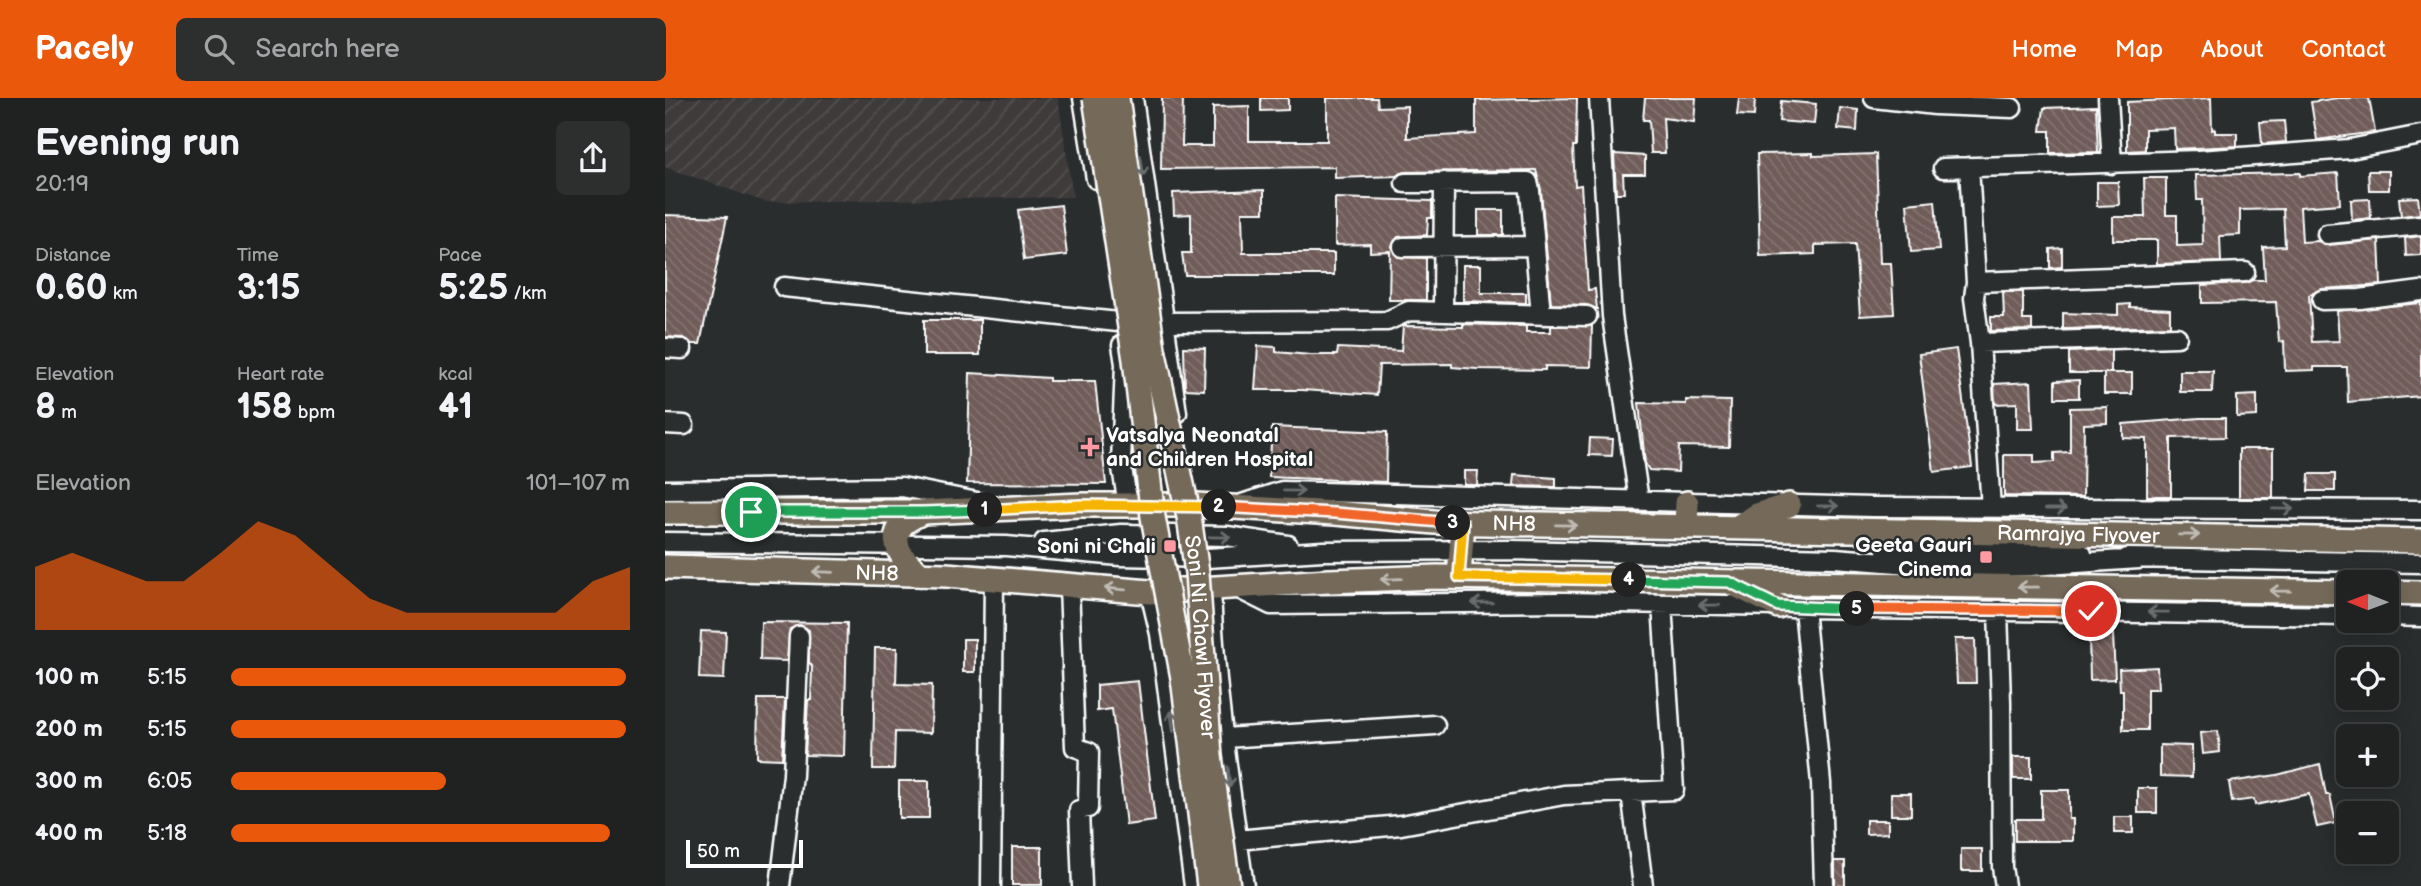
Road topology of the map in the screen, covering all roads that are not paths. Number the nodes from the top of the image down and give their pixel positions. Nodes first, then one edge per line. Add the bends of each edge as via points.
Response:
1 (1083, 98) edge
2 (1095, 98) edge
3 (1117, 98) edge
4 (1133, 98) edge
5 (1599, 98) edge
6 (1874, 98) edge
7 (2108, 98) edge
8 (2012, 108) dead end
9 (2421, 135) edge
10 (2112, 164) junction
11 (1969, 167) junction
12 (1943, 168) dead end
13 (1444, 182) junction
14 (1405, 183) dead end
15 (2421, 225) edge
16 (2327, 234) dead end
17 (1535, 246) junction
18 (1402, 247) dead end
19 (1443, 247) junction
20 (2245, 272) dead end
21 (1976, 282) junction
22 (784, 288) dead end
23 (2421, 291) edge
24 (2322, 300) dead end
25 (1443, 312) junction
26 (1541, 315) junction
27 (1587, 316) dead end
28 (1118, 322) junction
29 (1164, 322) junction
30 (2177, 337) dead end
31 (1980, 343) junction
32 (665, 424) edge
33 (684, 425) dead end
34 (665, 490) edge
35 (1639, 500) junction
36 (1687, 503) junction
37 (1128, 505) junction
38 (1197, 505) junction
39 (1789, 505) junction
40 (1228, 508) junction
41 (1991, 508) junction
42 (1010, 509) junction
43 (2421, 510) edge
44 (665, 512) edge
45 (922, 512) junction
46 (1463, 523) junction
47 (1686, 527) junction
48 (1736, 528) junction
49 (2421, 541) edge
50 (665, 542) edge
51 (897, 545) junction
52 (1460, 550) junction
53 (2421, 563) edge
54 (665, 567) edge
55 (920, 574) junction
56 (1459, 577) junction
57 (993, 579) junction
58 (1729, 582) junction
59 (1078, 586) junction
60 (1211, 587) junction
61 (1235, 587) junction
62 (1150, 592) junction
63 (2336, 592) edge
64 (2399, 592) edge
65 (2421, 593) edge
66 (1662, 604) junction
67 (1778, 606) junction
68 (1804, 608) junction
69 (1998, 610) junction
70 (2336, 616) edge
71 (2399, 616) edge
72 (2421, 617) edge
73 (800, 636) dead end
74 (1435, 725) dead end
75 (1224, 738) junction
76 (1631, 792) junction
77 (1237, 840) junction
78 (780, 886) edge
79 (991, 886) edge
80 (1082, 886) edge
81 (1194, 886) edge
82 (1209, 886) edge
83 (1228, 886) edge
84 (1244, 886) edge
85 (1643, 886) edge
86 (1824, 886) edge
87 (2005, 886) edge

1 - 28 street
2 - 82 main road, Soni Ni Chawl Flyover, bridge
3 - 83 main road, Soni Ni Chawl Flyover, bridge via 1153,349 1191,528 1210,756
4 -> 29 street
5 - 35 street via 1612,316
6 - 8 street
7 - 10 street
9 - 10 street via 2350,149
10 - 11 street
11 - 12 street
11 - 21 street
13 - 14 street
13 - 17 street via 1528,182
13 - 19 street
15 - 16 street
17 - 19 street
17 - 26 street
18 - 19 street
19 - 25 street
20 - 21 street
21 - 31 street
22 - 28 street
23 - 24 street
25 - 26 street
25 - 29 street via 1409,311 1387,321
26 - 27 street
28 - 37 street via 1125,364 1121,462
29 - 38 street via 1176,409
30 - 31 street
31 - 41 street
32 - 33 street
34 - 42 street via 902,487
35 - 36 street
40 -> 35 street via 1282,491
36 - 39 street
36 - 47 main road
37 - 38 main road, NH8
37 - 42 main road, NH8
38 - 40 main road, NH8
39 -> 41 street
39 - 48 main road via 1757,515
40 - 46 main road, NH8
41 -> 43 street
42 - 45 main road, NH8
44 - 45 main road, NH8
45 - 51 main road via 903,523
46 -> 47 main road, NH8
46 - 52 main road
47 - 48 main road, NH8
48 -> 49 main road, Ramrajya Flyover
50 - 51 street
51 - 52 street via 1217,557
51 - 55 main road via 905,562
52 - 53 street via 1835,558 1961,548 2139,558
52 - 56 main road
55 -> 54 main road, NH8
55 - 57 main road, NH8
56 - 58 main road, NH8
56 -> 61 main road, NH8
57 - 59 main road, NH8
57 - 79 street
63 -> 58 main road
58 - 67 main road
62 -> 59 main road, NH8
59 - 80 street via 1075,747 1089,751 1088,808 1079,810
60 - 61 main road, NH8
60 - 62 main road, NH8
60 - 75 street
66 -> 61 street via 1271,605
81 -> 62 street via 1160,634
64 - 65 main road
67 -> 66 street
66 - 76 street via 1674,790
67 - 68 street
68 - 69 street
68 - 86 street via 1821,783
70 -> 69 street
69 - 87 street
71 - 72 street
73 - 78 street via 793,775
74 - 75 street
75 -> 77 street
76 - 77 street via 1564,795 1401,825
76 - 85 street
77 - 84 street

